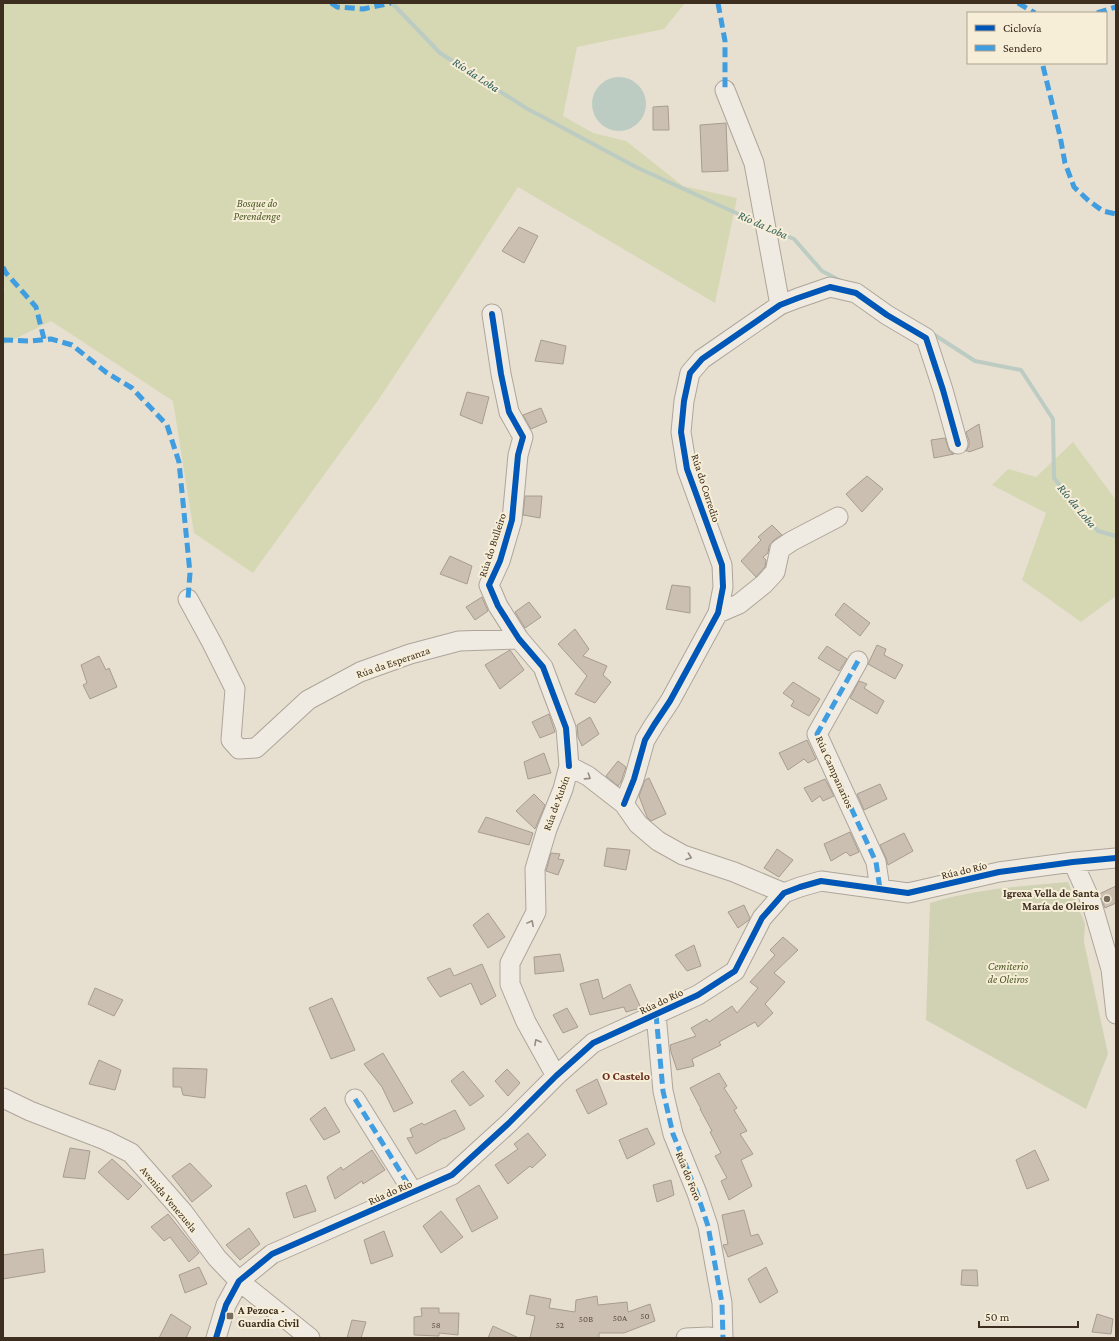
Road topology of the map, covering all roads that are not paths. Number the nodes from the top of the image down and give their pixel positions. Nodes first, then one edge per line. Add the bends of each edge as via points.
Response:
1 (725, 90) dead end
2 (780, 305) junction
3 (492, 314) dead end
4 (958, 444) dead end
5 (838, 517) dead end
6 (188, 599) dead end
7 (718, 613) junction
8 (519, 639) junction
9 (858, 661) dead end
10 (569, 766) junction
11 (624, 804) junction
12 (1116, 858) edge
13 (1073, 862) junction
14 (880, 889) junction
15 (784, 893) junction
16 (656, 1014) junction
17 (1116, 1014) edge
18 (556, 1076) junction
19 (3, 1098) edge
20 (355, 1099) dead end
21 (414, 1192) junction
22 (239, 1280) junction
23 (216, 1338) edge
24 (310, 1338) edge
25 (686, 1338) edge
26 (714, 1338) edge
27 (723, 1338) edge

1 - 2 street via 754,163
2 - 4 street, Rúa do Corredio via 830,287 856,293 926,338 944,390
2 - 7 street, Rúa do Corredio via 702,360 690,373 684,401 681,432 687,470 722,565 723,587
3 - 8 street, Rúa do Bulleiro via 509,412 523,437 518,455 512,520 500,560 489,585 498,606
5 - 7 street via 780,549 775,572 764,584 739,604
6 - 8 street, Rúa da Esperanza via 235,689 231,740 240,749 256,748 308,700 360,672 410,654 459,641
7 - 11 street, Rúa do Corredio via 670,701 645,740
8 - 10 street, Rúa do Bulleiro via 543,667 566,728
9 - 14 street, Rúa Campanarios via 817,734 876,862
10 -> 11 street, Rúa de Xubín via 588,776
18 -> 10 street, Rúa de Xubín via 526,1022 510,984 510,963 536,912 535,869
11 -> 15 street, Rúa de Xubín via 638,824 658,841 683,855 734,872
12 - 13 street, Rúa do Río
13 - 14 street, Rúa do Río via 999,872 908,893
13 - 17 street via 1092,904 1111,970
14 - 15 street, Rúa do Río via 821,881
15 - 16 street, Rúa do Río via 762,918 735,970 698,995
16 - 18 street, Rúa do Río via 593,1043
16 - 27 street, Rúa do Foro via 663,1091 673,1134 708,1226 722,1303
18 - 21 street, Rúa do Río via 452,1175
19 - 22 street, Avenida Venezuela via 131,1153 183,1212 217,1258
20 - 21 street, Rúa do Río
21 - 22 street, Rúa do Río via 272,1254
22 - 23 street via 226,1305
22 - 24 street, Avenida Venezuela
25 - 26 street

